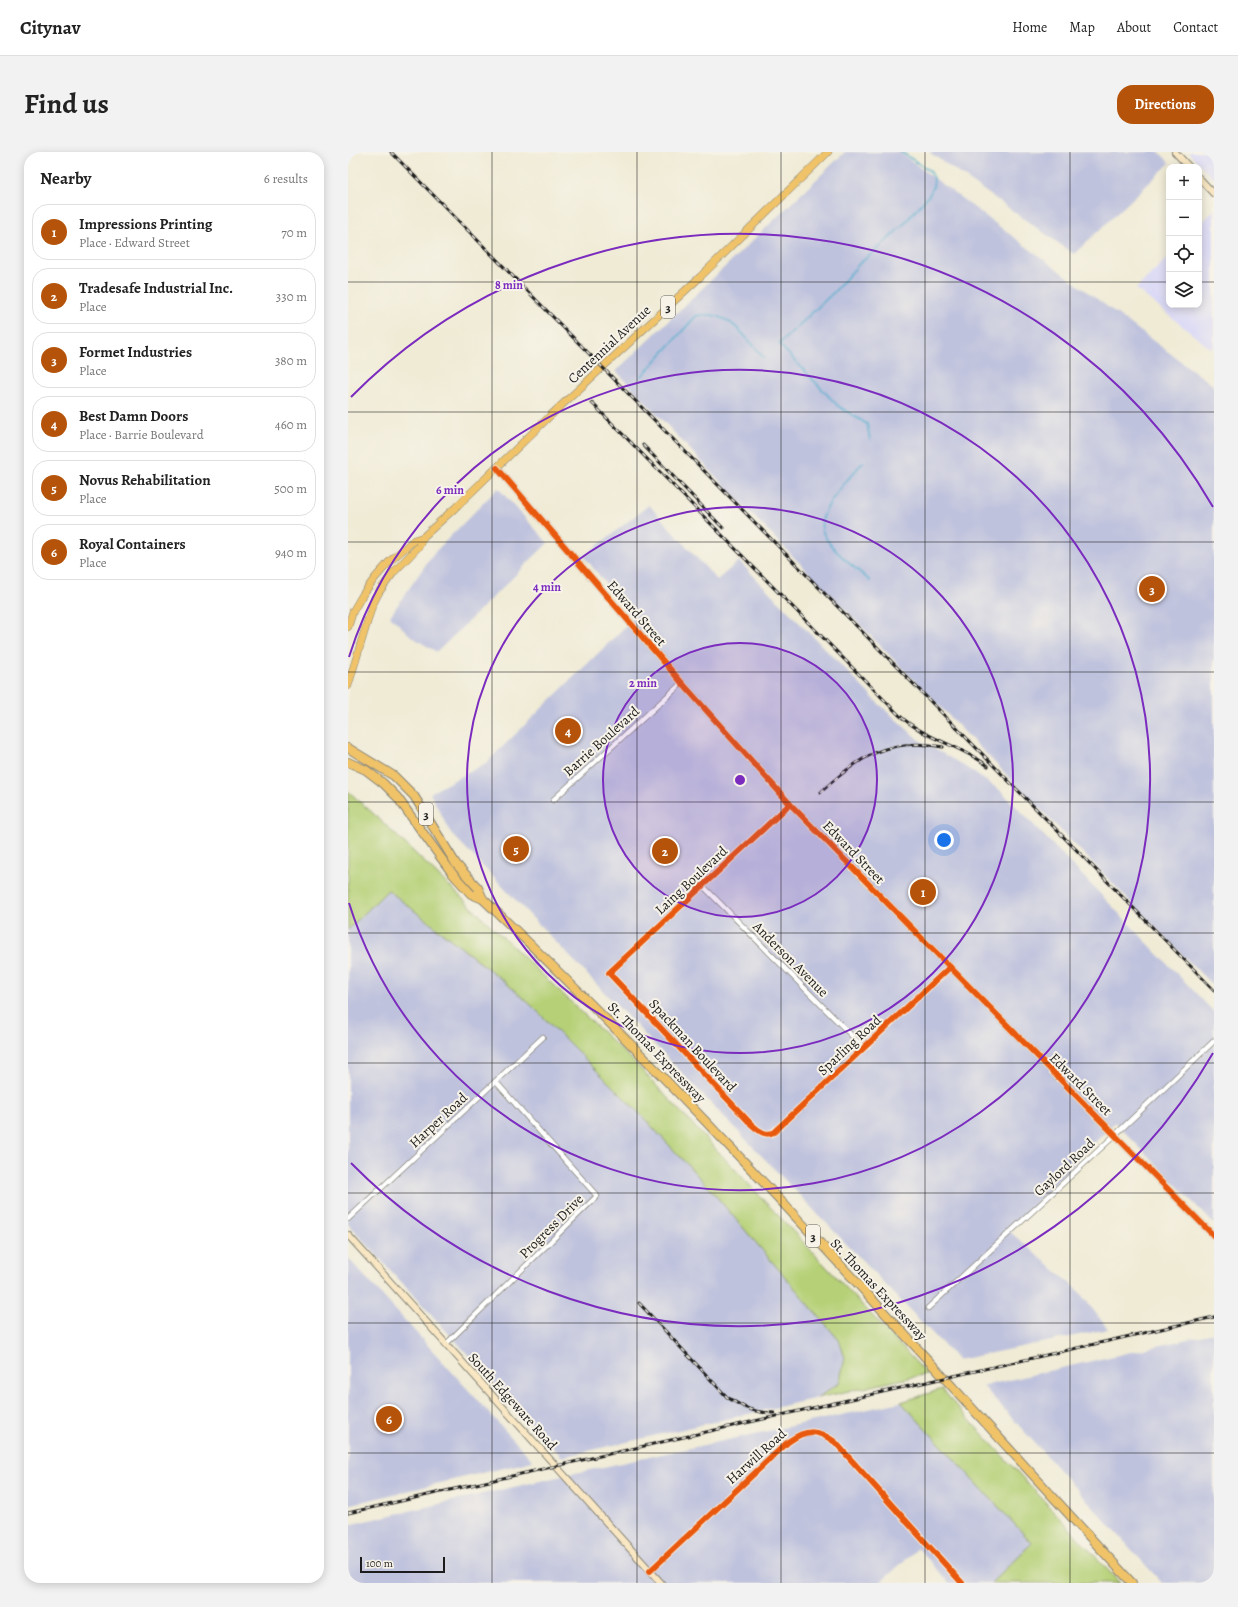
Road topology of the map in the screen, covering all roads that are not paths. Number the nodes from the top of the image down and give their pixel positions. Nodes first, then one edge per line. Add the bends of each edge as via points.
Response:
1 (828, 152) edge
2 (1175, 152) edge
3 (1186, 164) edge
4 (1202, 181) edge
5 (1214, 194) edge
6 (497, 468) junction
7 (423, 537) junction
8 (348, 627) edge
9 (682, 683) junction
10 (348, 686) edge
11 (348, 748) edge
12 (348, 762) edge
13 (553, 800) dead end
14 (790, 804) junction
15 (703, 886) junction
16 (483, 899) junction
17 (950, 967) junction
18 (608, 973) joint
19 (543, 1037) dead end
20 (1214, 1041) edge
21 (864, 1048) junction
22 (496, 1082) junction
23 (761, 1132) joint
24 (1115, 1135) junction
25 (348, 1219) edge
26 (348, 1235) edge
27 (1214, 1236) edge
28 (928, 1308) dead end
29 (446, 1344) junction
30 (650, 1571) junction
31 (661, 1583) edge
32 (962, 1583) edge
33 (1132, 1583) edge

1 - 6 main road, Centennial Avenue / 3 via 700,277
2 - 3 street
4 - 5 street
6 - 7 main road, Centennial Avenue / 3
6 - 9 street, Edward Street
7 - 8 main road, Centennial Avenue / 3 via 414,540 374,578 353,611
7 - 10 main road, Centennial Avenue / 3 via 419,546 379,592 372,606
9 - 13 street, Barrie Boulevard
9 - 14 street, Edward Street
11 - 16 highway, St. Thomas Expressway / 3 via 394,776 414,796 456,864 478,888
12 - 16 highway, St. Thomas Expressway / 3 via 366,770 397,797 452,873 471,894
14 - 15 street, Laing Boulevard
14 - 17 street, Edward Street
15 - 18 street, Laing Boulevard
15 - 21 street, Anderson Avenue
16 - 33 highway, St. Thomas Expressway / 3 via 595,1007 687,1101
17 - 21 street, Sparling Road
17 - 24 street, Edward Street
18 - 23 street, Spackman Boulevard via 750,1124
19 - 22 street, Harper Road
20 - 24 street, Gaylord Road
21 - 23 street, Sparling Road via 774,1132
22 - 25 street, Harper Road
22 - 29 street, Progress Drive via 597,1196
24 - 27 street, Edward Street
24 - 28 street, Gaylord Road
26 - 29 street, South Edgeware Road
29 - 30 street, South Edgeware Road
30 - 31 street, South Edgeware Road
30 - 32 street, Harwill Road via 788,1442 810,1431 835,1442

